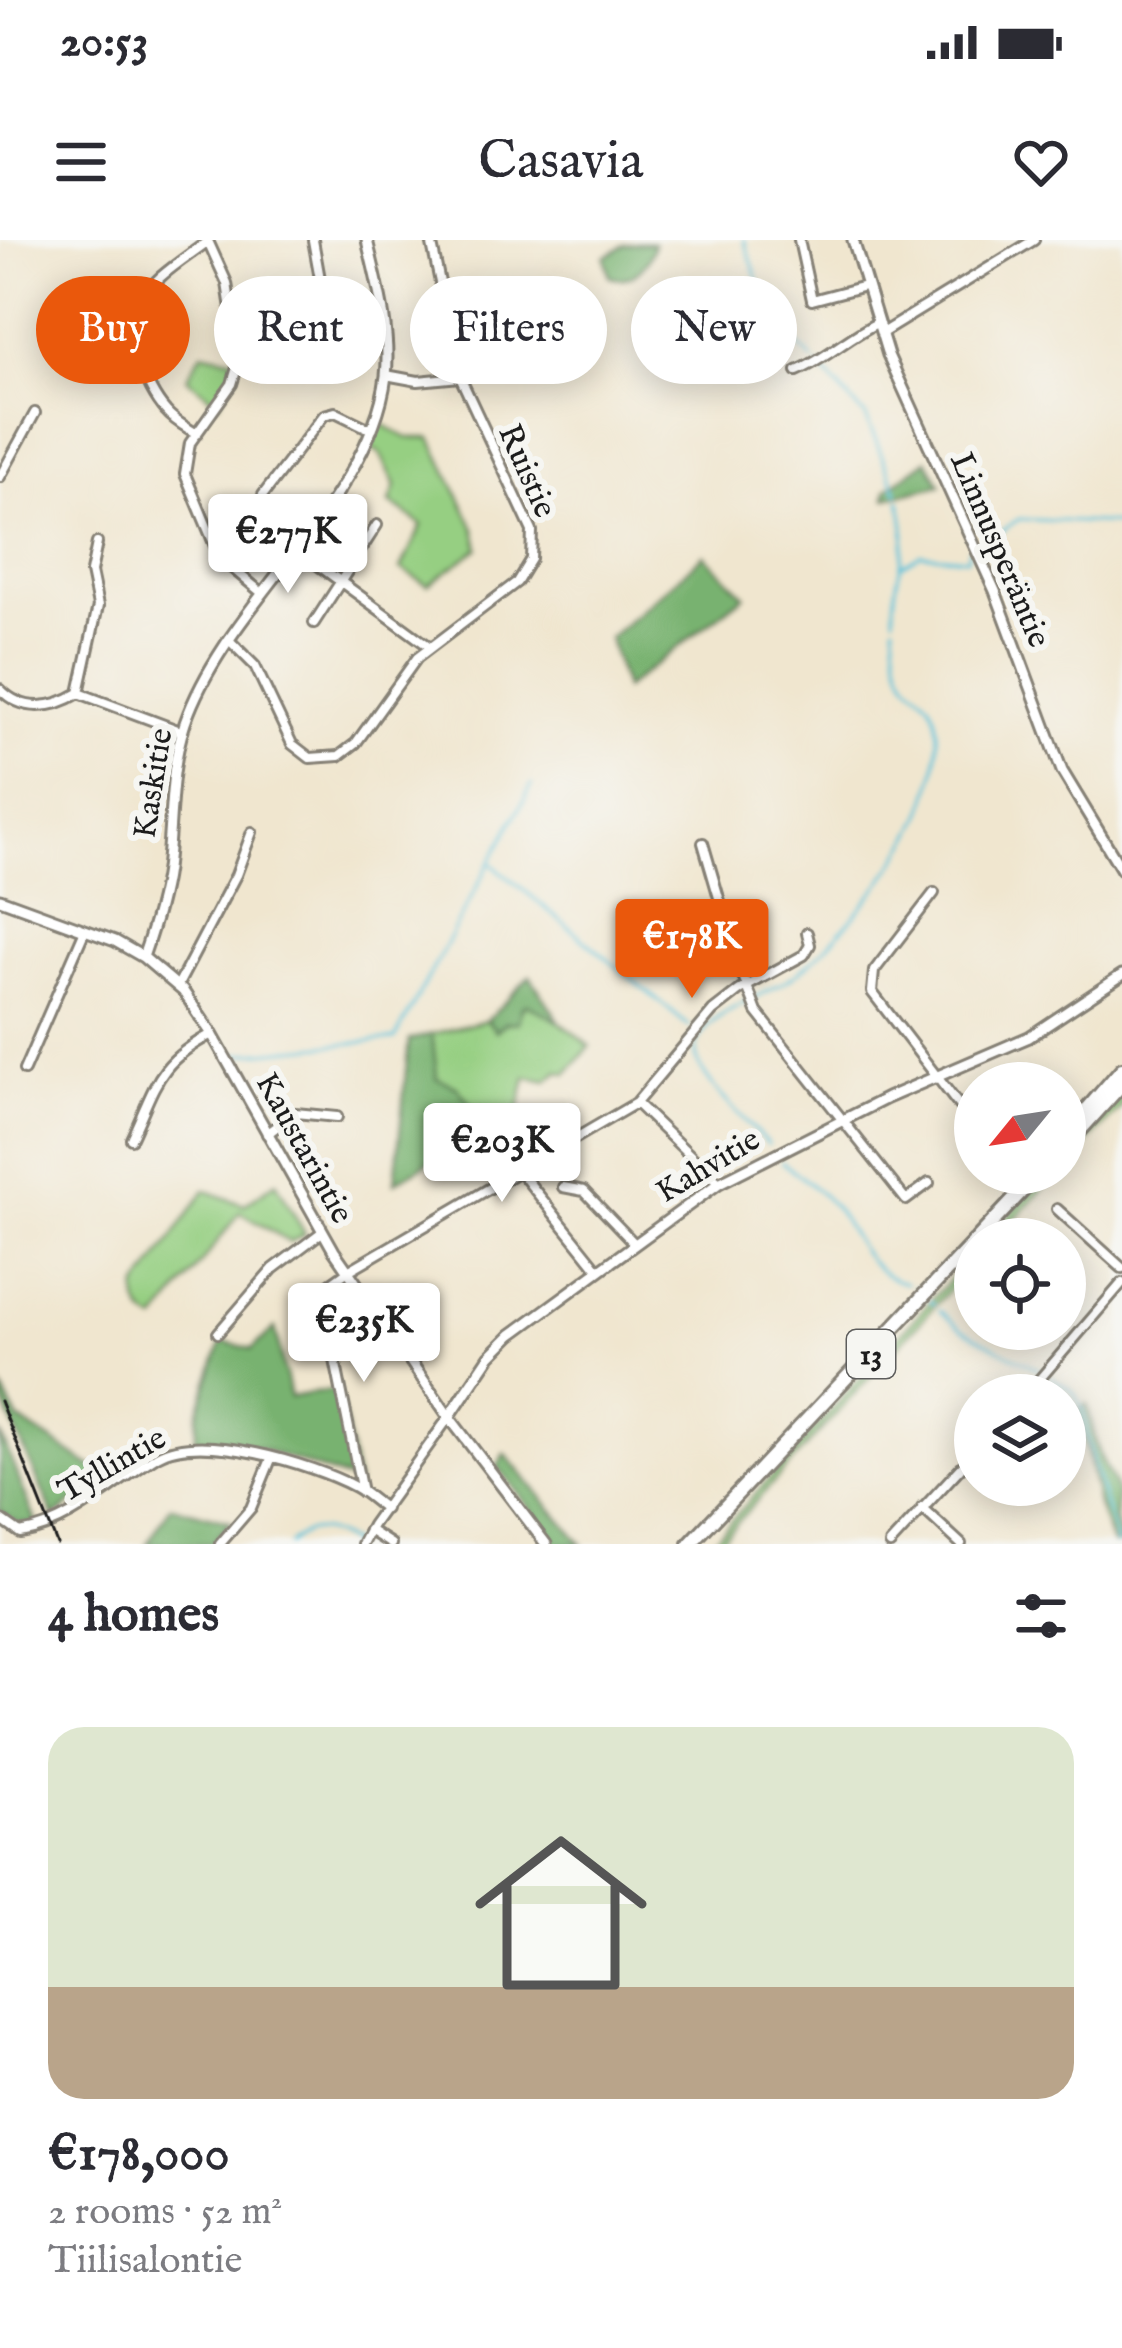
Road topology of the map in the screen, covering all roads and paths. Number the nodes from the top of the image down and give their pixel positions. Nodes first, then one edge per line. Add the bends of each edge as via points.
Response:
1 (313, 240) edge
2 (367, 240) edge
3 (431, 240) edge
4 (799, 240) edge
5 (853, 240) edge
6 (1034, 240) edge
7 (208, 241) edge
8 (319, 276) edge
9 (374, 276) edge
10 (439, 276) edge
11 (865, 286) junction
12 (880, 328) junction
13 (797, 371) dead end
14 (386, 375) edge
15 (410, 380) edge
16 (384, 384) edge
17 (463, 384) edge
18 (35, 413) dead end
19 (371, 430) junction
20 (196, 434) junction
21 (0, 477) edge
22 (263, 495) dead end
23 (376, 525) dead end
24 (97, 543) dead end
25 (296, 549) junction
26 (343, 583) junction
27 (262, 593) junction
28 (314, 623) dead end
29 (229, 640) junction
30 (430, 647) junction
31 (0, 689) edge
32 (79, 693) junction
33 (183, 732) junction
34 (252, 832) dead end
35 (703, 843) dead end
36 (1122, 870) edge
37 (934, 893) dead end
38 (0, 899) edge
39 (85, 930) junction
40 (807, 934) dead end
41 (142, 957) junction
42 (1120, 980) edge
43 (178, 985) junction
44 (746, 986) junction
45 (212, 1034) junction
46 (1122, 1069) edge
47 (24, 1070) dead end
48 (938, 1075) junction
49 (1122, 1084) edge
50 (954, 1097) edge
51 (636, 1103) junction
52 (1086, 1111) edge
53 (337, 1117) dead end
54 (842, 1119) junction
55 (1086, 1124) edge
56 (267, 1134) junction
57 (131, 1139) dead end
58 (518, 1169) junction
59 (719, 1183) junction
60 (929, 1183) dead end
61 (563, 1187) dead end
62 (1018, 1194) edge
63 (1057, 1209) dead end
64 (996, 1218) edge
65 (322, 1232) junction
66 (634, 1243) junction
67 (954, 1264) edge
68 (1122, 1268) edge
69 (598, 1269) junction
70 (348, 1270) junction
71 (1122, 1283) edge
72 (218, 1334) dead end
73 (1044, 1374) edge
74 (449, 1417) junction
75 (271, 1459) junction
76 (767, 1466) junction
77 (954, 1474) edge
78 (362, 1492) junction
79 (922, 1508) junction
80 (385, 1509) junction
81 (0, 1519) edge
82 (369, 1530) junction
83 (220, 1544) edge
84 (363, 1544) edge
85 (392, 1544) edge
86 (546, 1544) edge
87 (690, 1544) edge
88 (702, 1544) edge
89 (890, 1544) edge
90 (961, 1544) edge

1 - 8 street
2 - 9 street, Kaskitie
3 - 10 street, Ruistie
4 - 11 street via 812,300
5 - 11 street, Linnusperäntie
6 - 12 street
7 - 20 street via 227,283 239,361
7 - 20 street via 146,292 133,323 158,400
11 - 12 street, Linnusperäntie
12 - 13 street via 850,336
12 - 36 street, Linnusperäntie via 995,591 1062,771
14 - 15 street
16 - 19 street, Kaskitie
17 - 30 street, Ruistie via 528,519 533,546 517,582
18 - 21 street
19 - 22 street via 335,412 324,415
19 - 25 street, Kaskitie
20 - 27 street via 185,474 207,532 225,564
23 - 26 street
24 - 32 street via 91,572 98,607
25 - 26 street
25 - 27 street, Kaskitie
26 - 28 street
26 - 30 street
27 - 29 street, Kaskitie
29 - 30 street, Ruistie via 255,666 292,744 320,760 356,743
29 - 33 street, Kaskitie
31 - 32 street via 35,707
32 - 33 street
33 - 41 street, Kaskitie via 162,894
34 - 43 street
35 - 44 street
37 - 48 street via 874,971 871,987
38 - 39 street, Kaustarintie
39 - 41 street, Kaustarintie
39 - 47 street
40 - 44 street via 804,955
41 - 43 street, Kaustarintie
42 - 48 street, Kahvitie via 1029,1037
43 - 45 street, Kaustarintie
44 - 51 street via 706,1019
44 - 54 street via 757,1012
45 - 56 street, Kaustarintie
45 - 57 street via 168,1063
46 - 52 highway
48 - 50 street
48 - 54 street, Kahvitie
49 - 55 highway
51 - 58 street
51 - 59 street
53 - 56 street via 295,1114
54 - 59 street, Kahvitie
54 - 60 street via 906,1200
56 - 65 street, Kaustarintie
58 - 69 street
58 - 70 street
59 - 66 street, Kahvitie
61 - 66 street via 584,1191
62 - 64 highway, 13
63 - 68 street
65 - 70 street, Kaustarintie
65 - 72 street via 273,1269
66 - 69 street, Kahvitie
67 - 76 highway, 13
69 - 74 street, Kahvitie via 501,1345
70 - 74 street, Kaustarintie
70 - 78 street via 323,1298
71 - 73 street
74 - 80 street, Kahvitie
74 - 86 street, Kaustarintie
75 - 78 street, Tyllintie
75 - 81 street, Tyllintie via 182,1447 46,1528 14,1532
75 - 83 street via 251,1508
76 - 87 highway, 13
76 - 88 highway, 13
77 - 79 street
78 - 80 street, Tyllintie
79 - 89 street
79 - 90 street
80 - 82 street, Kahvitie
82 - 84 street, Kahvitie
82 - 85 street

